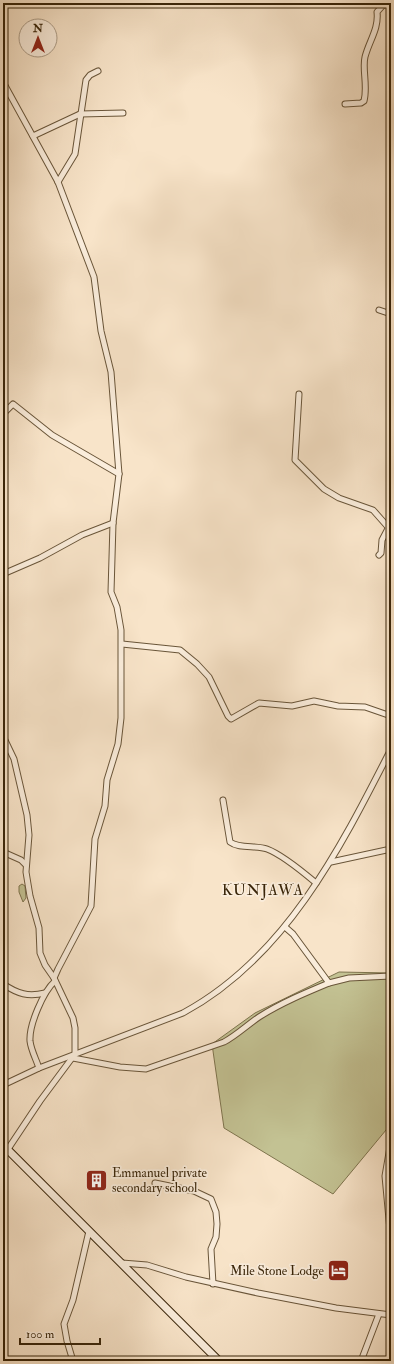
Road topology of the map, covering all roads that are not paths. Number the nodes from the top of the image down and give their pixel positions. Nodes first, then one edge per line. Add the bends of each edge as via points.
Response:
1 (385, 3) edge
2 (98, 71) dead end
3 (3, 82) edge
4 (345, 104) dead end
5 (80, 114) junction
6 (123, 114) dead end
7 (33, 136) junction
8 (58, 182) junction
9 (379, 310) dead end
10 (391, 314) edge
11 (299, 394) dead end
12 (3, 414) edge
13 (119, 474) junction
14 (113, 523) junction
15 (390, 525) edge
16 (379, 555) dead end
17 (3, 574) edge
18 (122, 644) junction
19 (391, 716) edge
20 (3, 736) edge
21 (391, 749) edge
22 (223, 800) dead end
23 (391, 849) edge
24 (3, 852) edge
25 (331, 862) junction
26 (26, 865) junction
27 (316, 883) junction
28 (285, 927) junction
29 (3, 947) edge
30 (3, 955) edge
31 (391, 976) edge
32 (54, 980) junction
33 (329, 983) junction
34 (3, 984) edge
35 (45, 993) junction
36 (74, 1056) junction
37 (39, 1068) junction
38 (3, 1084) edge
39 (391, 1141) edge
40 (5, 1147) edge
41 (156, 1183) dead end
42 (89, 1231) junction
43 (391, 1241) edge
44 (122, 1264) junction
45 (213, 1284) junction
46 (379, 1314) junction
47 (391, 1315) edge
48 (73, 1361) edge
49 (219, 1361) edge
50 (361, 1361) edge

1 - 4 street via 377,12 375,32 365,57 364,101
2 - 5 street via 86,80
3 - 7 street
5 - 6 street
5 - 7 street
5 - 8 street via 75,154
7 - 8 street
8 - 13 street via 97,286 98,315 112,379
9 - 10 street
11 - 15 street via 295,460 324,490 373,510
12 - 13 street via 13,404 52,435
13 - 14 street
14 - 17 street via 82,535 40,558
14 - 18 street via 111,592 117,607
15 - 16 street via 382,540
18 - 19 street via 180,650 209,677 231,718 259,703 292,706 314,700 338,706 365,707
18 - 32 street via 118,744 107,780 105,806 95,839 91,906
20 - 26 street via 14,759 27,816 29,835
21 - 25 street
22 - 27 street via 230,842 233,845 256,846 269,850
23 - 25 street
24 - 26 street
25 - 27 street
26 - 32 street via 30,896 39,928 40,954
27 - 28 street
28 - 33 street
28 - 36 street via 228,984 200,1004 162,1022
29 - 30 street
31 - 33 street via 349,978
32 - 35 street
32 - 36 street via 73,1018
33 - 36 street via 267,1012 224,1042 146,1069 120,1067
34 - 35 street via 28,996
35 - 37 street via 30,1038
36 - 37 street
36 - 40 street
37 - 38 street
39 - 43 street via 385,1185
40 - 42 main road
41 - 45 street via 211,1199 217,1224 216,1237 211,1249
42 - 44 main road
42 - 48 street via 73,1300 64,1324
44 - 45 street via 147,1265
44 - 49 main road
45 - 46 street
46 - 47 street
46 - 50 street

